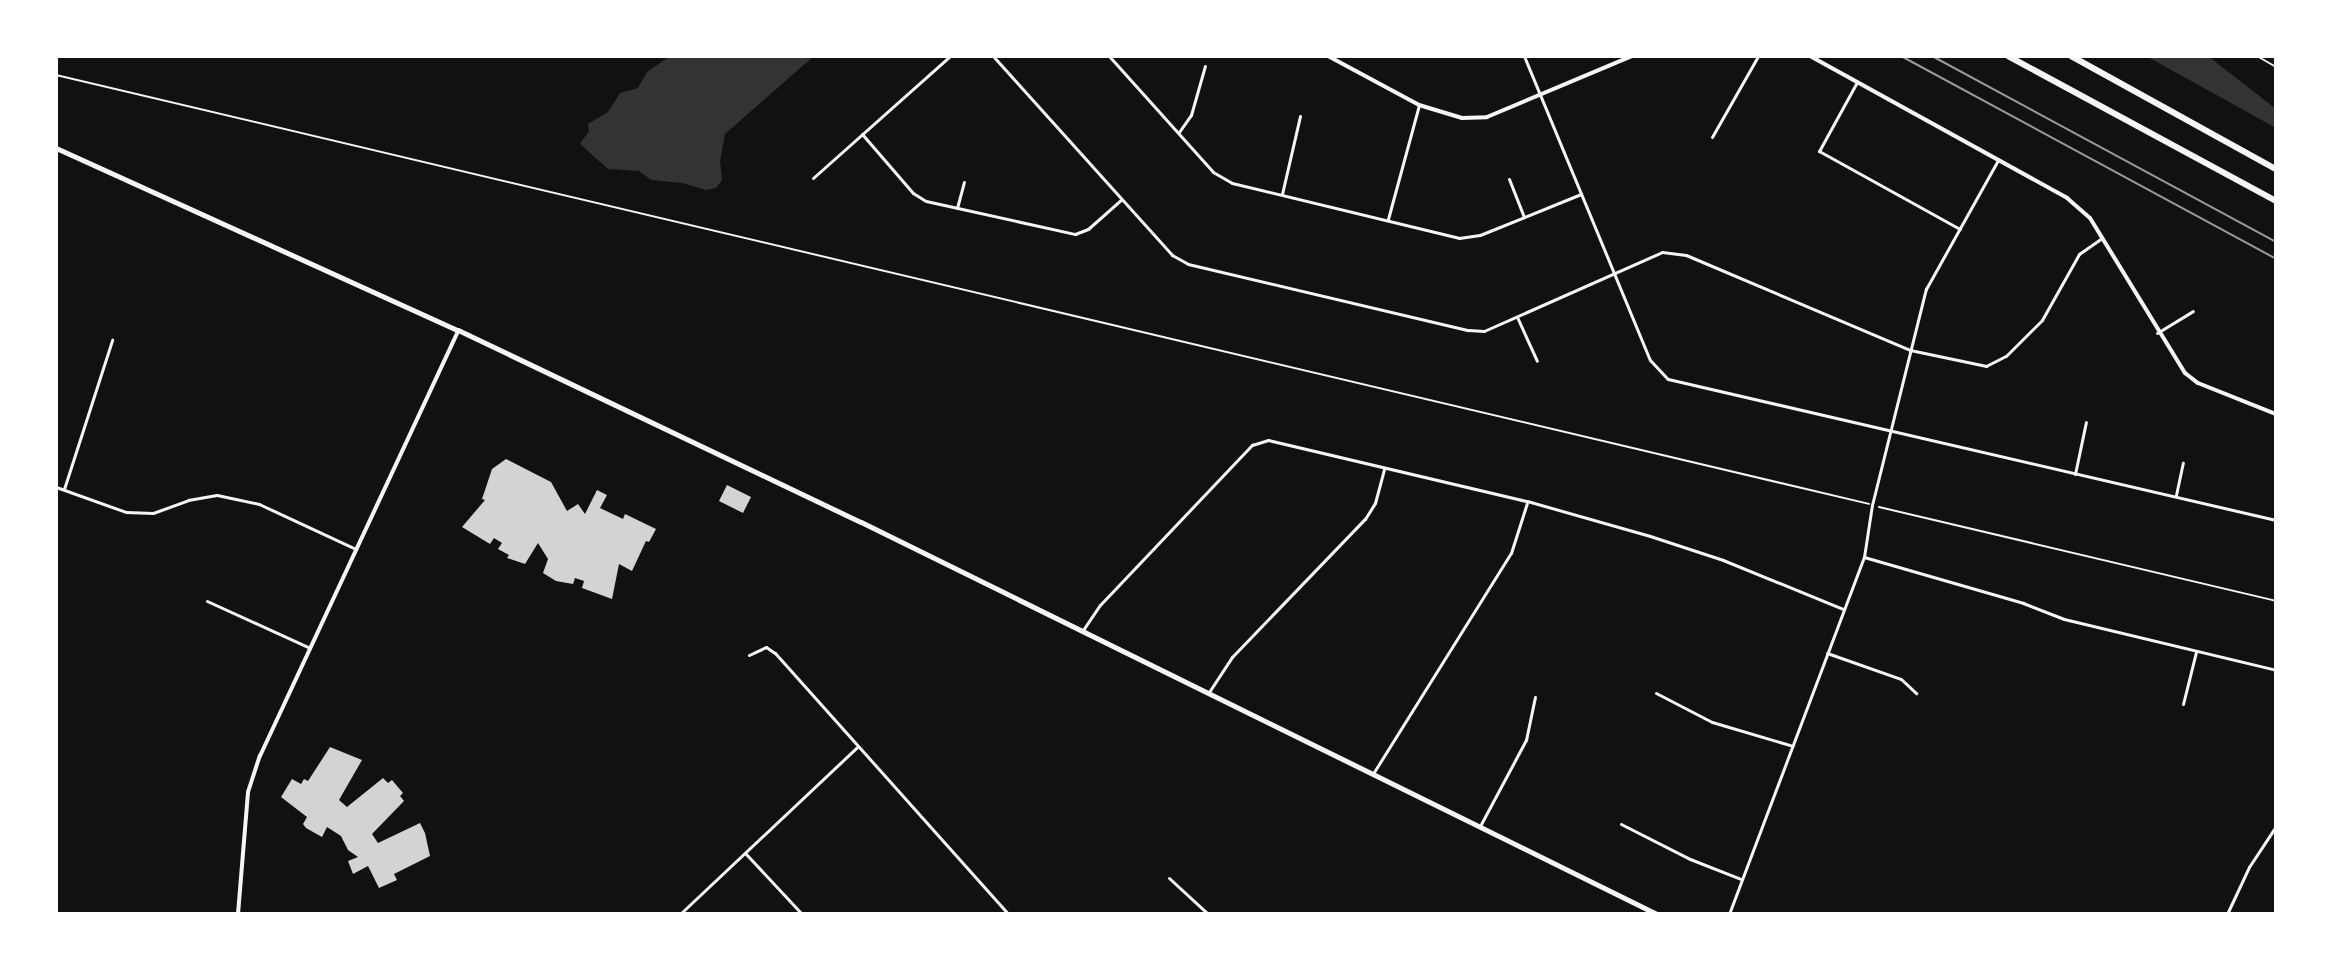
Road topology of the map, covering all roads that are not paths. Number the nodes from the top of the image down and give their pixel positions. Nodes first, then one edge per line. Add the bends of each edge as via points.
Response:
1 (950, 56) edge
2 (993, 56) edge
3 (1109, 56) edge
4 (1328, 56) edge
5 (1524, 56) edge
6 (1632, 56) edge
7 (1758, 56) edge
8 (1810, 56) edge
9 (2008, 56) edge
10 (2071, 56) edge
11 (1205, 66) dead end
12 (1857, 82) junction
13 (1539, 92) junction
14 (1419, 105) junction
15 (1300, 116) dead end
16 (1177, 133) junction
17 (862, 134) junction
18 (1712, 137) dead end
19 (56, 148) edge
20 (1998, 160) junction
21 (2276, 169) edge
22 (813, 178) dead end
23 (1509, 179) dead end
24 (964, 182) dead end
25 (1282, 194) junction
26 (1581, 194) junction
27 (1122, 199) junction
28 (2276, 201) edge
29 (957, 208) junction
30 (1524, 217) junction
31 (1388, 219) junction
32 (1960, 229) junction
33 (2102, 238) junction
34 (1613, 273) junction
35 (2193, 311) dead end
36 (1517, 317) junction
37 (458, 330) junction
38 (2157, 333) junction
39 (112, 340) dead end
40 (1910, 350) junction
41 (1537, 361) dead end
42 (2276, 414) edge
43 (2086, 422) dead end
44 (1892, 428) junction
45 (2183, 463) dead end
46 (1384, 468) junction
47 (2075, 474) junction
48 (56, 487) edge
49 (64, 490) junction
50 (2176, 495) junction
51 (1527, 501) junction
52 (2276, 520) edge
53 (356, 549) junction
54 (1864, 557) junction
55 (207, 601) dead end
56 (1843, 609) junction
57 (1083, 630) junction
58 (310, 648) junction
59 (2196, 652) junction
60 (1827, 653) junction
61 (749, 655) dead end
62 (2276, 670) edge
63 (1209, 692) junction
64 (1656, 693) dead end
65 (1916, 693) dead end
66 (1535, 697) dead end
67 (2183, 704) dead end
68 (1793, 746) junction
69 (857, 747) junction
70 (1374, 772) junction
71 (1621, 824) dead end
72 (1480, 826) junction
73 (2276, 826) edge
74 (746, 854) junction
75 (1169, 878) dead end
76 (1742, 879) junction
77 (238, 914) edge
78 (680, 914) edge
79 (802, 914) edge
80 (1008, 914) edge
81 (1208, 914) edge
82 (1657, 914) edge
83 (1729, 914) edge
84 (2227, 914) edge

1 - 17 street
2 - 27 street
3 - 16 street
4 - 14 street
5 - 13 street
6 - 13 street
7 - 18 street
8 - 12 street
9 - 28 highway
10 - 21 highway
11 - 16 street via 1191,115
12 - 20 street
12 - 32 street via 1819,151
13 - 14 street via 1487,117 1462,118
13 - 26 street
14 - 31 street
15 - 25 street
16 - 25 street via 1213,172 1232,183
17 - 22 street
17 - 29 street via 913,193
19 - 37 main road
20 - 32 street
20 - 33 street via 2067,198 2090,218
23 - 30 street
24 - 29 street
25 - 31 street
26 - 30 street
26 - 34 street
27 - 29 street via 1075,234
27 - 36 street via 1172,255 1188,264 1468,330 1484,331
30 - 31 street via 1459,238
32 - 40 street via 1926,289
33 - 38 street
33 - 40 street via 2079,254 2042,320 2006,356 1986,366
34 - 36 street
34 - 40 street via 1662,252 1686,255
34 - 44 street via 1650,360 1668,379
35 - 38 street
36 - 41 street
37 - 53 street
37 - 57 main road
38 - 42 street via 2198,383
39 - 49 street
40 - 44 street
43 - 47 street
44 - 47 street
44 - 54 street
45 - 50 street
46 - 51 street
46 - 57 street via 1268,440 1252,445 1100,605
46 - 63 street via 1365,519 1232,657
47 - 50 street
48 - 49 street
49 - 53 street via 126,512 153,513 217,495 259,504
50 - 52 street
51 - 56 street via 1708,555
51 - 70 street via 1511,553
53 - 58 street
54 - 56 street
54 - 59 street via 2064,619
55 - 58 street
56 - 60 street
57 - 63 main road
58 - 77 street via 248,792
59 - 62 street
59 - 67 street
60 - 65 street via 1901,679
60 - 68 street
61 - 69 street via 766,647 775,653
63 - 70 main road
64 - 68 street via 1712,722
66 - 72 street via 1526,740
68 - 76 street
69 - 74 street
69 - 80 street
70 - 72 main road
71 - 76 street
72 - 82 main road
73 - 84 street
74 - 78 street
74 - 79 street
75 - 81 street
76 - 83 street

